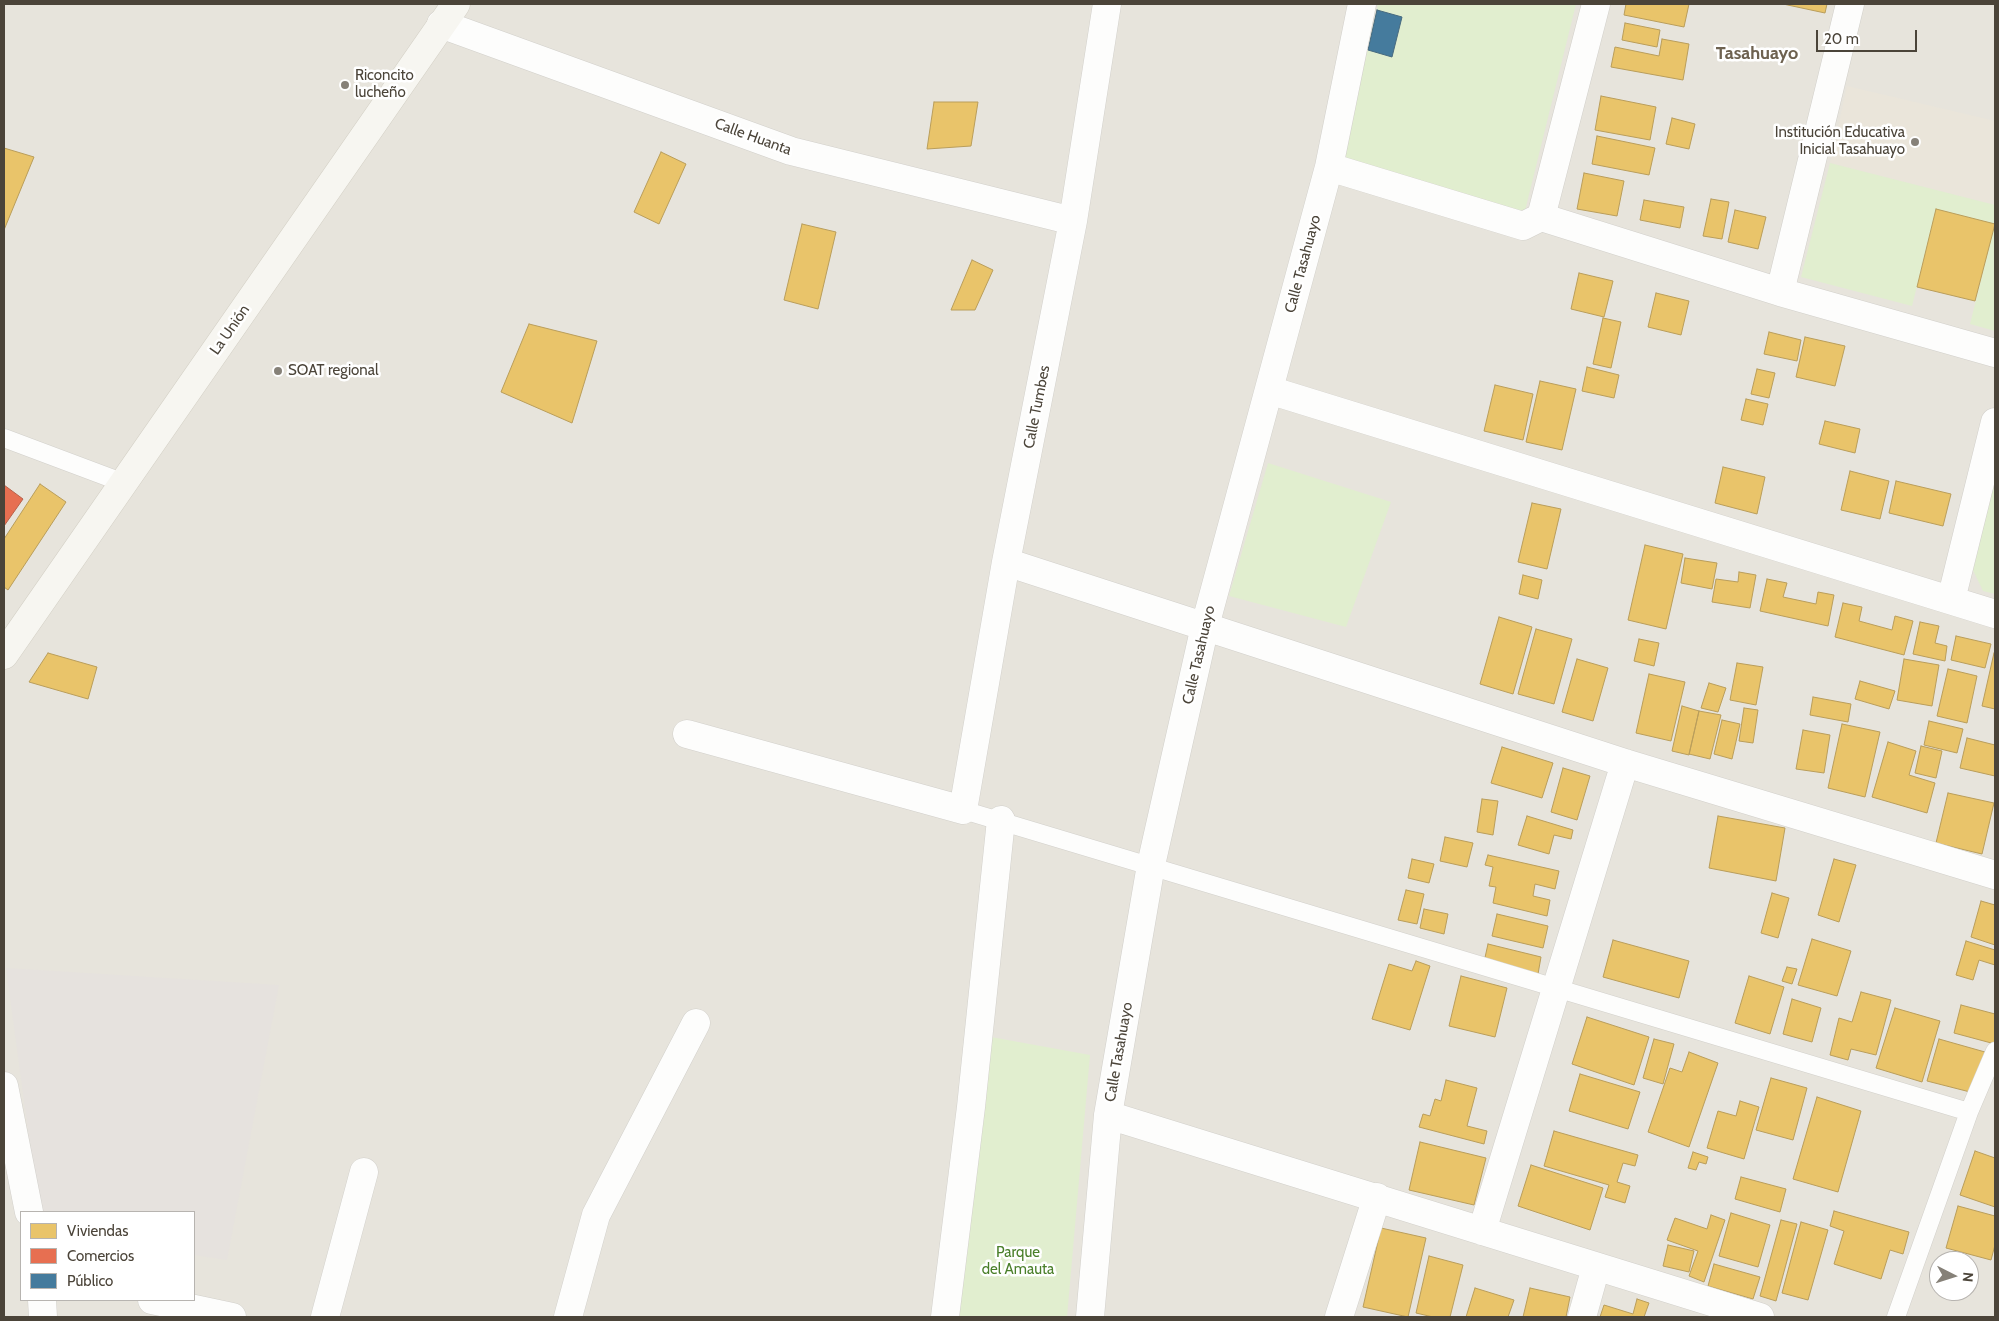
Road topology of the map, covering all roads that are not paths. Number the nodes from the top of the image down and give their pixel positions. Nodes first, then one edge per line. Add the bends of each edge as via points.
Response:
1 (1107, 4) edge
2 (1362, 4) edge
3 (1596, 4) edge
4 (1850, 4) edge
5 (448, 14) edge
6 (1329, 167) junction
7 (1541, 217) junction
8 (1073, 222) junction
9 (1780, 292) junction
10 (1995, 352) edge
11 (1269, 390) junction
12 (1995, 422) edge
13 (4, 438) edge
14 (124, 483) junction
15 (1006, 562) junction
16 (1951, 600) junction
17 (1995, 614) edge
18 (1205, 626) junction
19 (4, 655) edge
20 (688, 734) dead end
21 (1625, 763) junction
22 (963, 810) junction
23 (1001, 820) junction
24 (1151, 865) junction
25 (1995, 875) edge
26 (1556, 988) junction
27 (696, 1023) dead end
28 (1995, 1051) edge
29 (4, 1086) edge
30 (1969, 1112) junction
31 (1108, 1115) junction
32 (364, 1172) dead end
33 (1377, 1197) junction
34 (29, 1211) edge
35 (1482, 1231) junction
36 (1596, 1267) junction
37 (42, 1301) edge
38 (157, 1301) edge
39 (43, 1317) edge
40 (232, 1317) edge
41 (325, 1317) edge
42 (568, 1317) edge
43 (945, 1317) edge
44 (1090, 1317) edge
45 (1339, 1317) edge
46 (1582, 1317) edge
47 (1760, 1317) edge
48 (1896, 1317) edge

1 - 8 street, Calle Tumbes
2 - 6 street, Calle Tasahuayo
3 - 7 street
4 - 9 street
5 - 8 street, Calle Huanta via 790,151
5 - 14 main road, La Unión
6 - 7 street via 1523,226
6 - 11 street, Calle Tasahuayo
7 - 9 street
8 - 15 street, Calle Tumbes
9 - 10 street
11 - 16 street
11 - 18 street, Calle Tasahuayo
12 - 16 street
13 - 14 lane
14 - 19 main road, La Unión
15 - 18 street
15 - 22 street, Calle Tumbes
16 - 17 street
18 - 21 street
18 - 24 street, Calle Tasahuayo
20 - 22 street
21 - 25 street
21 - 26 street
22 - 23 lane
23 - 24 lane
23 - 43 street
24 - 26 lane
24 - 31 street, Calle Tasahuayo
26 - 30 lane
26 - 35 street
27 - 42 street via 596,1215
28 - 30 lane
29 - 34 street
30 - 48 lane
31 - 33 street
31 - 44 street, Calle Tasahuayo
32 - 41 street
33 - 35 street
33 - 45 street
35 - 36 street
36 - 46 street
36 - 47 street
37 - 39 street
38 - 40 street

